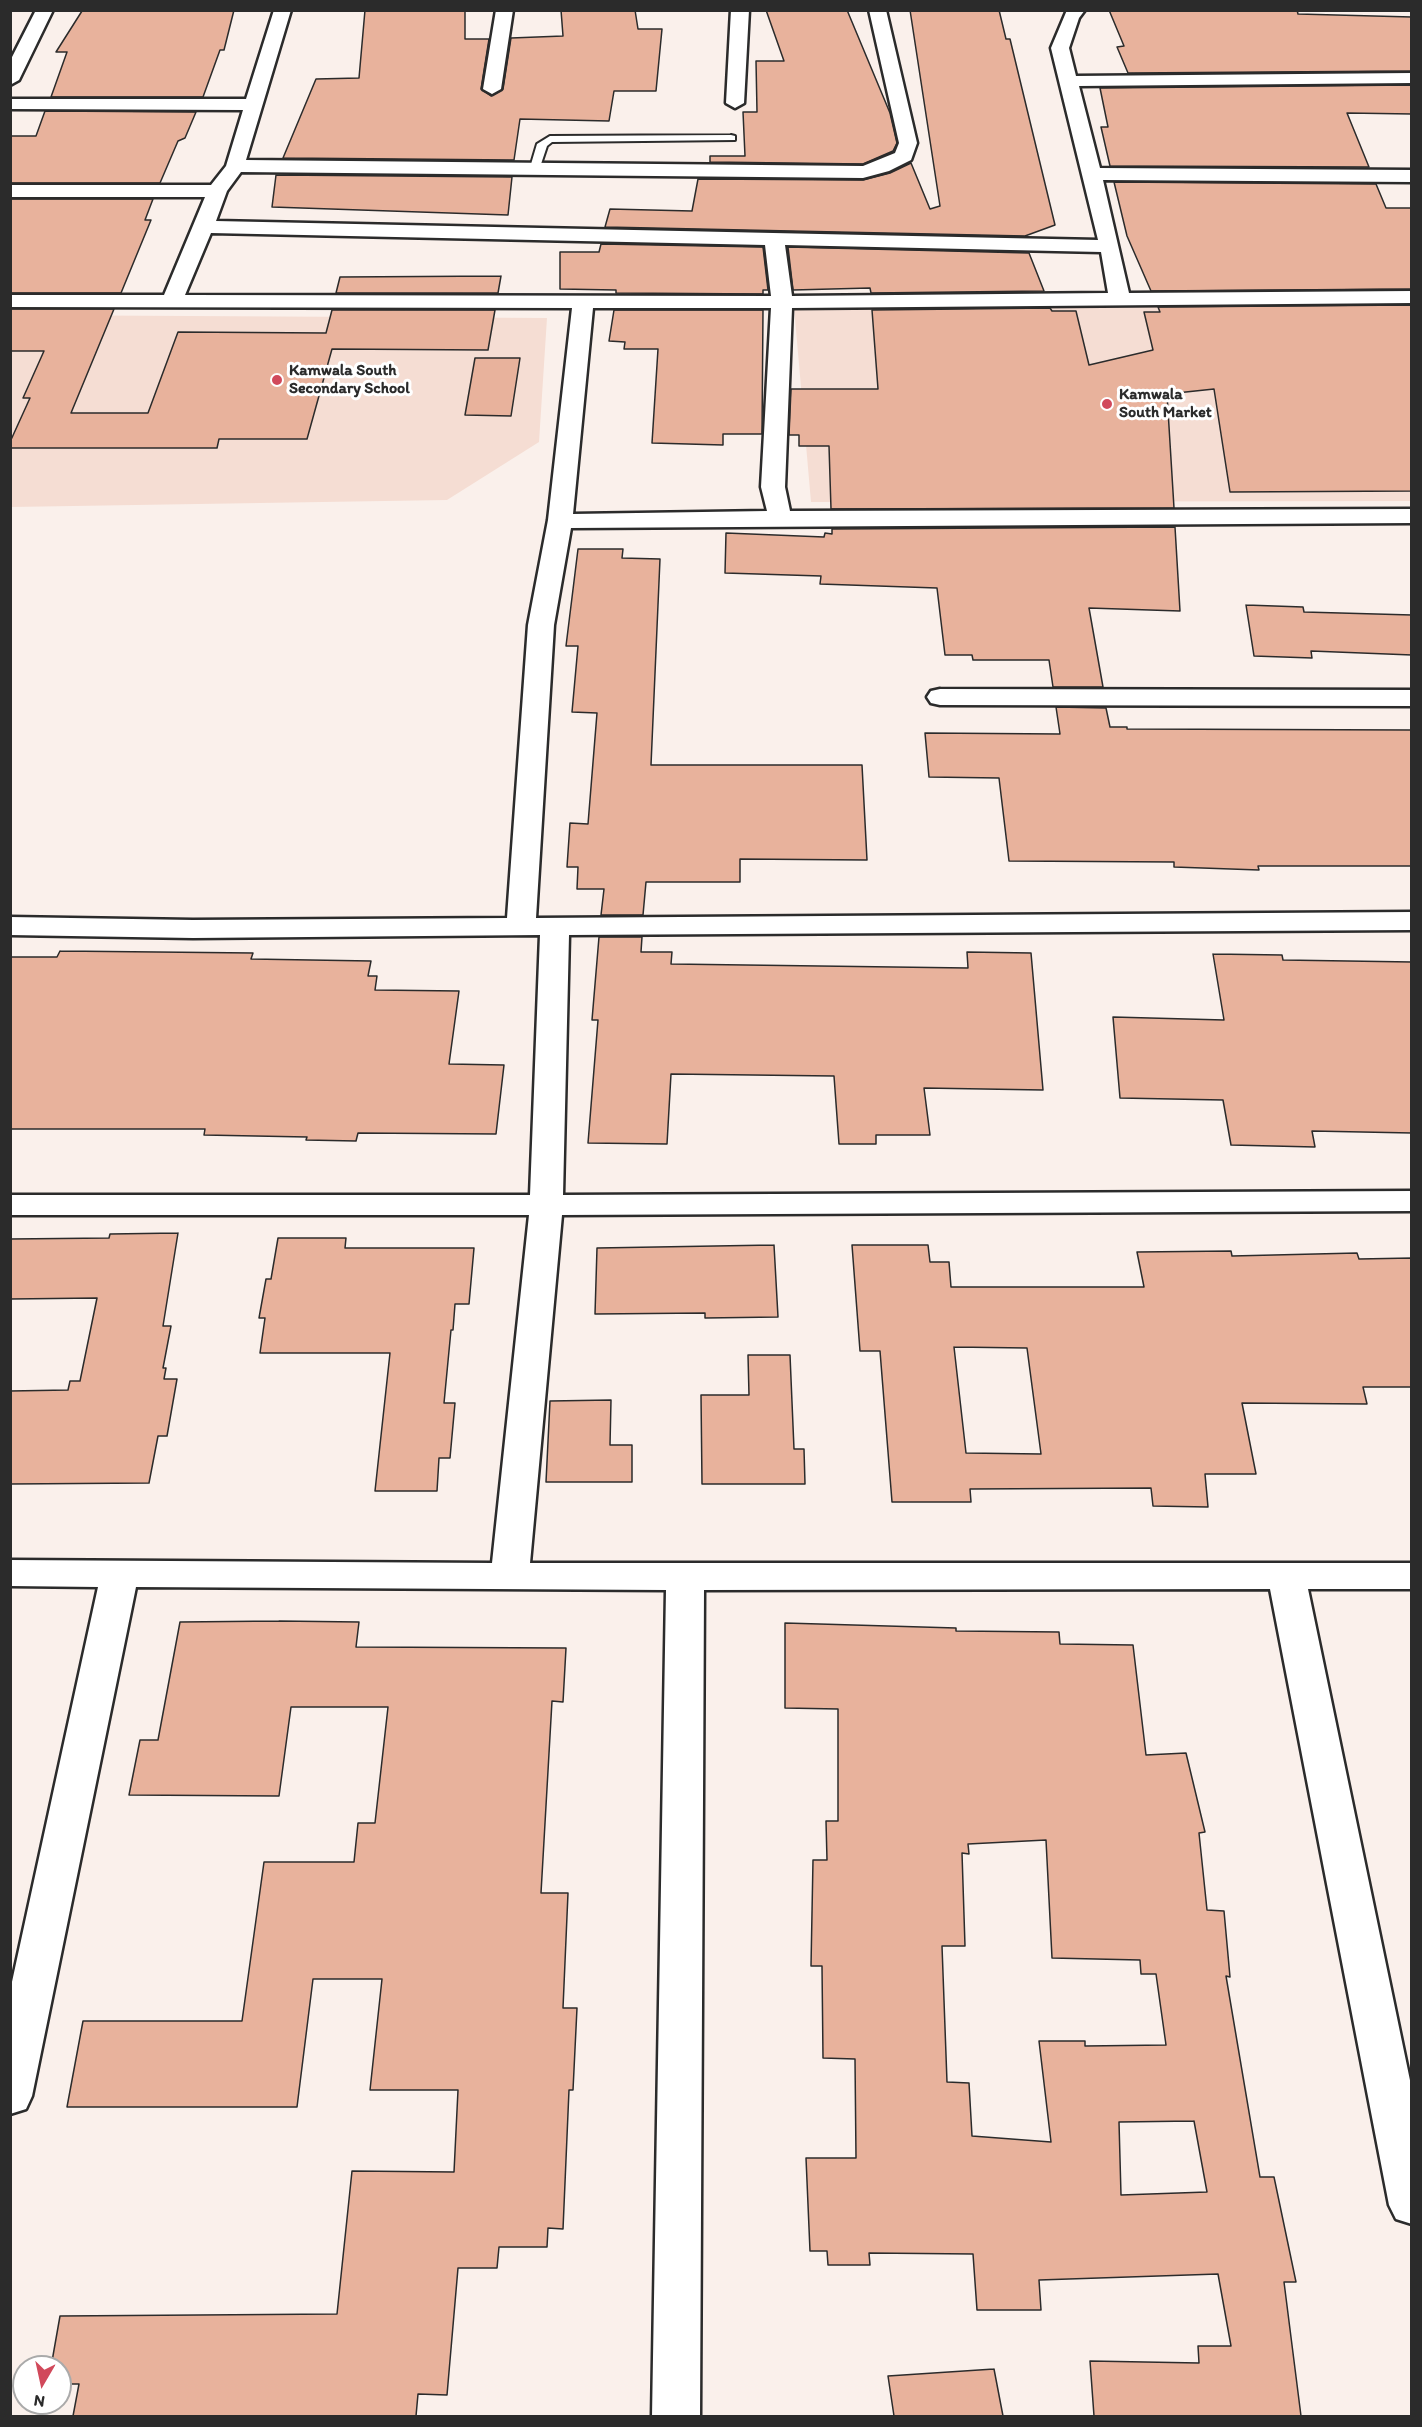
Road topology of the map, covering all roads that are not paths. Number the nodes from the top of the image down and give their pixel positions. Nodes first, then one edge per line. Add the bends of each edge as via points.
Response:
1 (45, 10) edge
2 (283, 10) edge
3 (505, 10) edge
4 (740, 10) edge
5 (877, 10) edge
6 (1077, 10) edge
7 (1412, 78) edge
8 (10, 80) edge
9 (1068, 81) junction
10 (492, 89) dead end
11 (735, 103) dead end
12 (10, 104) edge
13 (254, 105) junction
14 (731, 138) dead end
15 (235, 166) junction
16 (534, 171) junction
17 (1090, 174) junction
18 (1412, 176) edge
19 (217, 190) junction
20 (10, 191) edge
21 (204, 227) junction
22 (774, 239) junction
23 (1110, 246) junction
24 (1412, 297) edge
25 (1120, 300) junction
26 (10, 301) edge
27 (171, 301) junction
28 (583, 302) junction
29 (782, 302) junction
30 (1412, 516) edge
31 (780, 518) junction
32 (560, 520) junction
33 (940, 697) dead end
34 (1412, 698) edge
35 (1412, 921) edge
36 (10, 926) edge
37 (521, 927) junction
38 (555, 927) junction
39 (1412, 1201) edge
40 (10, 1205) edge
41 (546, 1205) junction
42 (10, 1573) edge
43 (120, 1574) junction
44 (510, 1575) junction
45 (1412, 1576) edge
46 (685, 1577) junction
47 (1287, 1577) junction
48 (1399, 2072) edge
49 (10, 2096) edge
50 (1412, 2205) edge
51 (676, 2416) edge

1 - 8 street
2 - 13 street
3 - 10 street
4 - 11 street
5 - 16 street via 908,143 904,156 882,167 863,172
6 - 9 street via 1060,48
7 - 9 street
9 - 17 street
12 - 13 street
13 - 15 street
14 - 16 lane via 550,139 542,144
15 - 16 street
15 - 19 street
17 - 18 street
17 - 23 street
19 - 20 street
19 - 21 street
21 - 22 street
21 - 27 street
22 - 23 street
22 - 29 street
23 - 25 street
24 - 25 street
25 - 29 street
26 - 27 street
27 - 28 street
28 - 29 street
28 - 32 street
29 - 31 street via 773,487
30 - 31 street
31 - 32 street
32 - 37 street via 541,625
33 - 34 street
35 - 38 street
36 - 37 street
37 - 38 street
38 - 41 street
39 - 41 street
40 - 41 street
41 - 44 street
42 - 43 street
43 - 44 street
43 - 49 street
44 - 46 street
45 - 47 street
46 - 47 street
46 - 51 street
47 - 48 street
48 - 50 street

